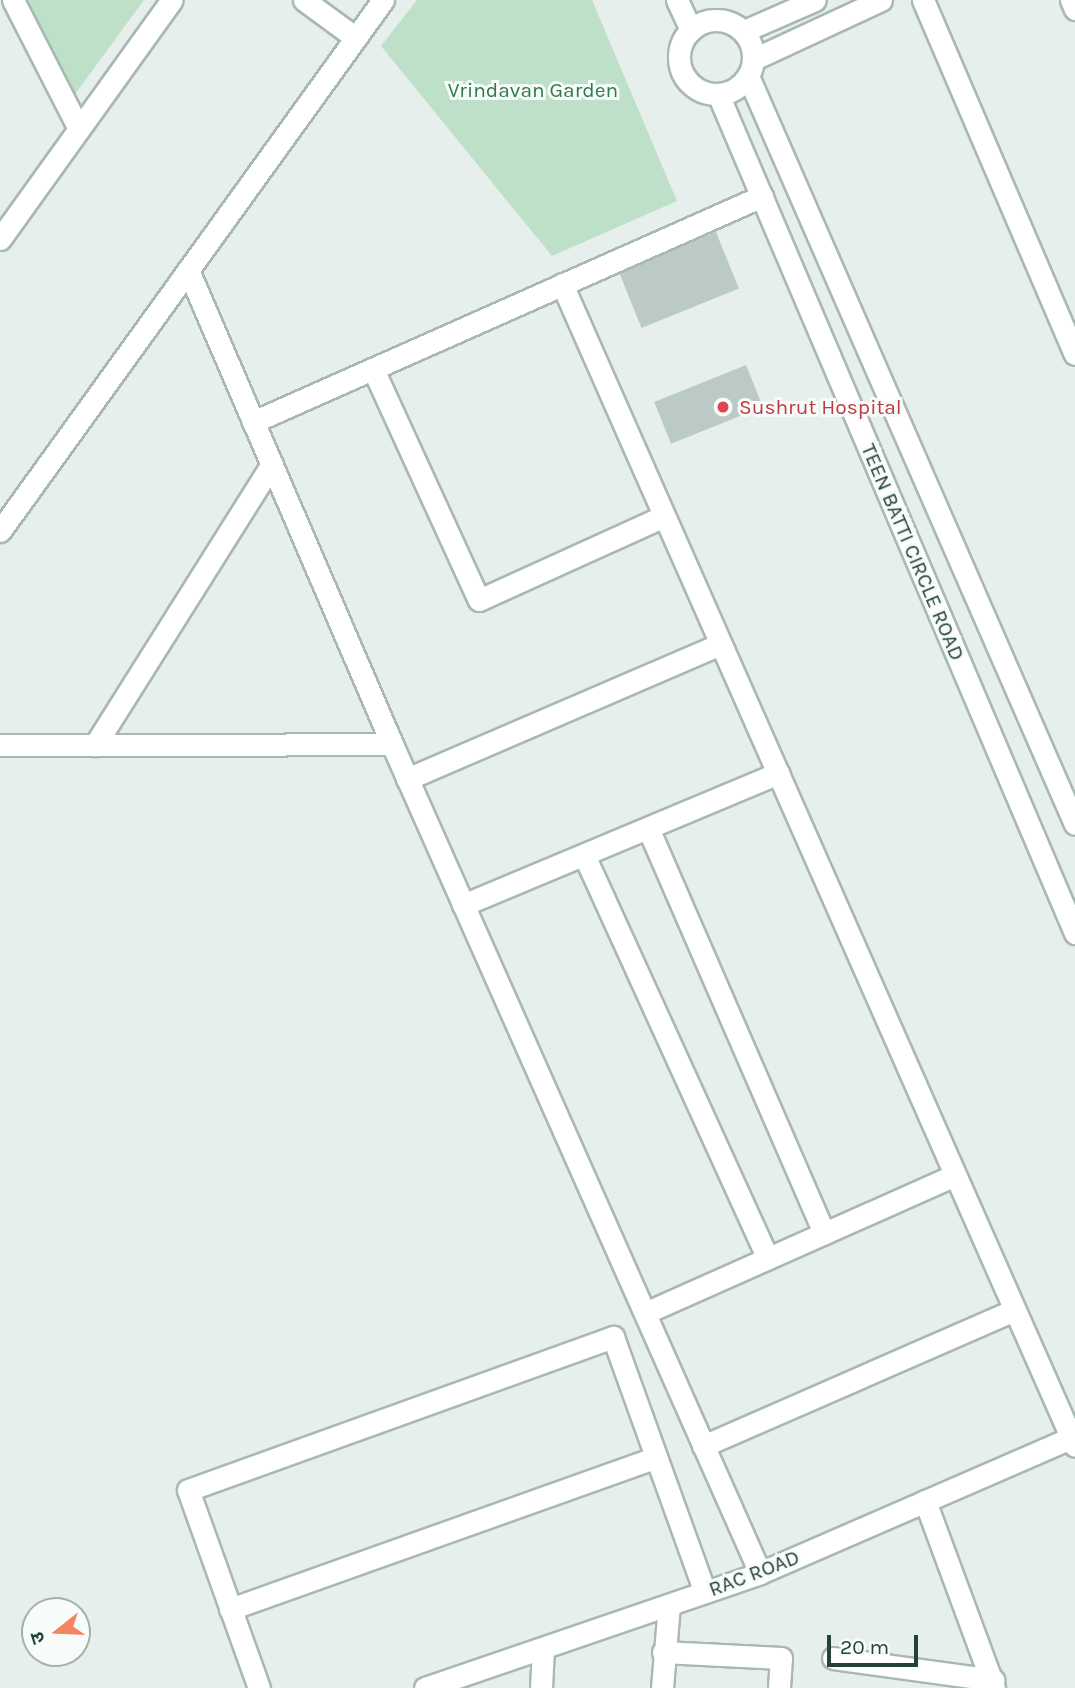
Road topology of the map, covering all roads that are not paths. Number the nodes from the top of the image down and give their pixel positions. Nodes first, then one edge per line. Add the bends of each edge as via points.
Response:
1 (13, 0) edge
2 (172, 0) edge
3 (304, 0) edge
4 (383, 0) edge
5 (677, 0) edge
6 (715, 0) edge
7 (815, 0) edge
8 (881, 0) edge
9 (923, 0) edge
10 (1071, 0) edge
11 (1075, 9) edge
12 (724, 20) junction
13 (691, 30) junction
14 (744, 31) junction
15 (356, 38) junction
16 (751, 68) junction
17 (718, 94) junction
18 (79, 129) junction
19 (762, 196) junction
20 (0, 239) edge
21 (188, 270) junction
22 (562, 284) junction
23 (1075, 354) edge
24 (373, 369) junction
25 (253, 422) junction
26 (272, 464) junction
27 (664, 516) junction
28 (0, 531) edge
29 (720, 643) junction
30 (392, 744) junction
31 (0, 745) edge
32 (95, 745) junction
33 (778, 773) junction
34 (407, 779) junction
35 (1075, 824) edge
36 (648, 828) junction
37 (584, 855) junction
38 (463, 905) junction
39 (1075, 933) edge
40 (955, 1175) junction
41 (824, 1233) junction
42 (768, 1258) junction
43 (1015, 1310) junction
44 (645, 1313) junction
45 (1074, 1440) edge
46 (703, 1446) junction
47 (656, 1457) junction
48 (925, 1501) junction
49 (760, 1573) junction
50 (705, 1592) junction
51 (669, 1605) junction
52 (230, 1609) junction
53 (542, 1648) junction
54 (663, 1652) junction
55 (833, 1658) dead end
56 (993, 1684) edge
57 (258, 1688) edge
58 (425, 1688) edge
59 (541, 1688) edge
60 (662, 1688) edge
61 (779, 1688) edge

1 - 18 street
2 - 18 street
3 - 15 street
4 - 15 street
5 - 13 street
6 - 12 street
7 - 14 street
8 - 16 street
9 - 23 street
10 - 11 street
12 - 13 street via 700,22
12 - 14 street
13 - 17 street via 681,44 681,71 701,92
14 - 16 street
15 - 21 street
16 - 17 street via 738,88
16 - 35 street
17 - 19 street, TEEN BATTI CIRCLE ROAD
18 - 20 street
19 - 22 street
19 - 39 street, TEEN BATTI CIRCLE ROAD
21 - 25 street
21 - 28 street
22 - 24 street
22 - 27 street
24 - 25 street
24 - 27 street via 480,600
25 - 26 street
26 - 30 street
26 - 32 street
27 - 29 street
29 - 33 street
29 - 34 street
30 - 32 street
30 - 34 street
31 - 32 street
33 - 36 street
33 - 40 street
34 - 38 street
36 - 37 street
36 - 41 street
37 - 38 street
37 - 42 street
38 - 44 street
40 - 41 street
40 - 43 street
41 - 42 street
42 - 44 street
43 - 45 street
43 - 46 street
44 - 46 street
45 - 48 street, RAC ROAD
46 - 49 street
47 - 50 street
47 - 52 street
47 - 52 street via 613,1337 562,1355 188,1490
48 - 49 street, RAC ROAD
48 - 56 street
49 - 50 street, RAC ROAD
50 - 51 street, RAC ROAD
51 - 53 street, RAC ROAD
51 - 54 street
52 - 57 street
53 - 58 street, RAC ROAD
53 - 59 street
54 - 60 street
54 - 61 street via 780,1658
55 - 56 street

